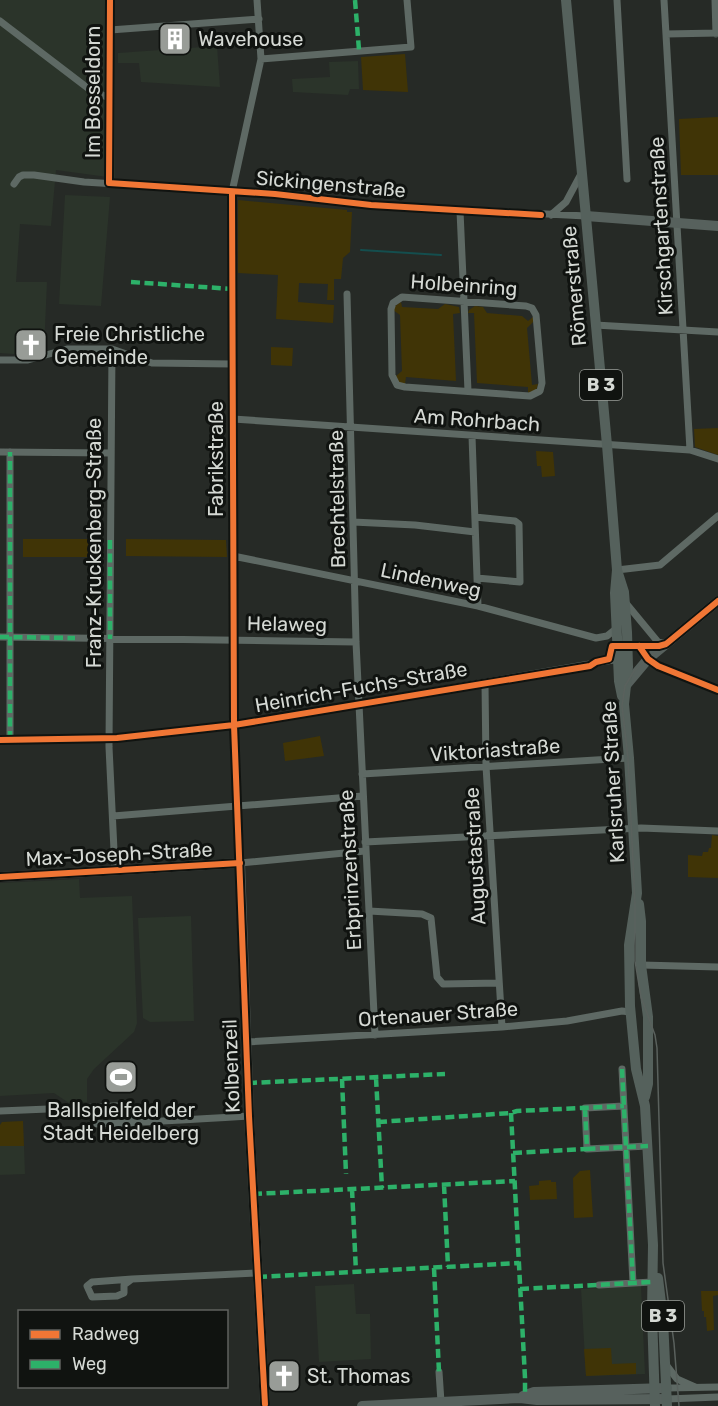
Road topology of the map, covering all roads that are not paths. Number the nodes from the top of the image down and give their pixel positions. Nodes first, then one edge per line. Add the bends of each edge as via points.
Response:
1 (110, 0) edge
2 (257, 0) edge
3 (407, 0) edge
4 (566, 0) edge
5 (617, 0) edge
6 (664, 0) edge
7 (715, 0) edge
8 (259, 19) junction
9 (0, 21) edge
10 (110, 30) junction
11 (717, 33) edge
12 (666, 34) junction
13 (261, 59) junction
14 (109, 98) junction
15 (582, 173) junction
16 (627, 178) dead end
17 (109, 183) junction
18 (14, 184) dead end
19 (232, 192) junction
20 (460, 211) junction
21 (551, 215) junction
22 (586, 216) junction
23 (677, 223) junction
24 (718, 226) edge
25 (347, 294) dead end
26 (464, 302) junction
27 (596, 325) junction
28 (683, 331) junction
29 (718, 332) edge
30 (112, 349) junction
31 (0, 360) edge
32 (232, 364) junction
33 (468, 391) junction
34 (233, 419) junction
35 (352, 429) junction
36 (472, 436) junction
37 (607, 445) junction
38 (690, 450) junction
39 (0, 452) edge
40 (10, 452) junction
41 (111, 453) junction
42 (718, 459) edge
43 (718, 516) edge
44 (475, 517) junction
45 (353, 522) junction
46 (475, 532) junction
47 (233, 556) junction
48 (617, 570) junction
49 (477, 578) junction
50 (355, 580) junction
51 (718, 601) edge
52 (625, 602) junction
53 (478, 606) junction
54 (617, 628) junction
55 (0, 638) edge
56 (10, 638) junction
57 (110, 639) junction
58 (233, 639) junction
59 (356, 642) junction
60 (666, 644) junction
61 (619, 659) junction
62 (648, 660) junction
63 (485, 683) junction
64 (627, 684) junction
65 (718, 690) edge
66 (359, 703) junction
67 (624, 704) junction
68 (234, 725) junction
69 (110, 738) junction
70 (0, 740) edge
71 (10, 740) junction
72 (629, 758) junction
73 (486, 766) junction
74 (362, 774) junction
75 (363, 796) junction
76 (238, 807) junction
77 (113, 816) junction
78 (633, 828) junction
79 (718, 831) edge
80 (491, 836) junction
81 (365, 842) junction
82 (365, 851) junction
83 (240, 863) junction
84 (216, 865) junction
85 (116, 871) junction
86 (0, 877) edge
87 (240, 886) junction
88 (637, 893) junction
89 (369, 911) junction
90 (641, 965) junction
91 (718, 967) edge
92 (499, 983) junction
93 (630, 1012) junction
94 (502, 1027) junction
95 (375, 1035) junction
96 (246, 1042) junction
97 (647, 1046) junction
98 (622, 1069) dead end
99 (645, 1098) junction
100 (624, 1106) junction
101 (96, 1107) junction
102 (0, 1111) edge
103 (249, 1116) junction
104 (132, 1123) junction
105 (648, 1146) junction
106 (626, 1147) junction
107 (653, 1245) junction
108 (258, 1273) junction
109 (132, 1279) junction
110 (652, 1282) junction
111 (633, 1283) junction
112 (599, 1285) dead end
113 (665, 1363) junction
114 (439, 1372) dead end
115 (718, 1387) edge
116 (698, 1388) junction
117 (655, 1397) edge
118 (718, 1397) edge
119 (520, 1398) junction
120 (667, 1398) edge
121 (621, 1399) junction
122 (441, 1402) junction
123 (500, 1402) edge
124 (265, 1405) edge
125 (362, 1406) edge
126 (633, 1406) edge

1 - 10 street, Im Bosseldorn
2 - 8 street, Fabrikstraße
3 - 13 street via 411,47
4 - 15 main road, Römerstraße
5 - 16 street
6 - 12 street, Kirschgartenstraße
7 - 11 street
8 - 10 street
8 - 13 street, Fabrikstraße
9 - 14 street, Im Bosseldorn via 89,89
10 - 14 street, Im Bosseldorn
11 - 12 street
12 - 23 street, Kirschgartenstraße
13 - 19 street, Fabrikstraße
14 - 17 street, Im Bosseldorn
15 - 21 street via 566,202
15 - 22 main road, Römerstraße
17 - 18 street, Sickingenstraße via 28,175 19,177
17 - 19 street, Sickingenstraße
19 - 20 street, Sickingenstraße
19 - 32 street, Fabrikstraße
20 - 21 street, Sickingenstraße
20 - 26 street
21 - 22 street, Sickingenstraße
22 - 23 street, Sickingenstraße
22 - 27 main road, Römerstraße / B 3
23 - 24 street, Sickingenstraße
23 - 28 street, Kirschgartenstraße
25 - 35 street, Brechtelstraße
26 - 33 street
26 - 33 street, Holbeinring via 526,306 534,310 542,383 539,393 530,396
26 - 33 street, Holbeinring via 405,297 396,300 391,309 392,375 400,387
27 - 28 street
27 - 37 main road, Römerstraße / B 3
28 - 29 street
28 - 38 street, Kirschgartenstraße
30 - 31 street via 67,349 28,360
30 - 32 street via 152,363
30 - 41 street, Franz-Kruckenberg-Straße
32 - 34 street, Fabrikstraße
34 - 35 street, Am Rohrbach
34 - 47 street, Fabrikstraße
35 - 36 street, Am Rohrbach
35 - 45 street, Brechtelstraße
36 - 37 street, Am Rohrbach
36 - 44 street
37 - 38 street, Am Rohrbach
37 - 48 main road, Römerstraße / B 3
38 - 42 street, Am Rohrbach
39 - 40 street
40 - 41 street
40 - 56 street
41 - 57 street, Franz-Kruckenberg-Straße
43 - 48 street via 660,565
44 - 46 street
44 - 49 street via 519,524 520,582
45 - 46 street
45 - 50 street, Brechtelstraße
46 - 49 street
47 - 50 street, Lindenweg
47 - 58 street, Fabrikstraße
48 - 52 main road, Römerstraße / B 3
48 - 54 main road, Römerstraße / B 3
49 - 53 street
50 - 53 street, Lindenweg
50 - 59 street, Brechtelstraße
51 - 60 street, Karlsruher Straße
52 - 60 street via 658,642
52 - 64 main road, Römerstraße / B 3
53 - 54 street, Lindenweg via 596,638
54 - 61 main road, Römerstraße / B 3
55 - 56 street, Helaweg
56 - 57 street, Helaweg
56 - 71 street
57 - 58 street, Helaweg
57 - 69 street, Franz-Kruckenberg-Straße
58 - 59 street, Helaweg
58 - 68 street, Fabrikstraße
59 - 66 street, Brechtelstraße
60 - 62 street, Karlsruher Straße
61 - 63 street, Heinrich-Fuchs-Straße
61 - 67 main road, Römerstraße / B 3
62 - 64 street, Karlsruher Straße
62 - 65 street
63 - 66 street, Heinrich-Fuchs-Straße
63 - 73 street, Augustastraße
64 - 67 main road, Karlsruher Straße / B 3
66 - 68 street, Heinrich-Fuchs-Straße
66 - 74 street, Erbprinzenstraße
67 - 72 main road, Karlsruher Straße / B 3
68 - 69 street, Heinrich-Fuchs-Straße
68 - 76 street, Kolbenzeil
69 - 71 street, Heinrich-Fuchs-Straße
69 - 77 street, Franz-Kruckenberg-Straße
70 - 71 street, Heinrich-Fuchs-Straße
72 - 73 street, Viktoriastraße
72 - 78 main road, Karlsruher Straße / B 3
73 - 74 street, Viktoriastraße
73 - 80 street, Augustastraße
74 - 75 street, Erbprinzenstraße
75 - 76 street
75 - 81 street, Erbprinzenstraße
76 - 77 street
76 - 83 street, Kolbenzeil
77 - 85 street, Franz-Kruckenberg-Straße
78 - 79 street
78 - 80 street
78 - 88 main road, Karlsruher Straße / B 3
80 - 81 street
80 - 92 street, Augustastraße
81 - 82 street, Erbprinzenstraße
82 - 83 street, Max-Joseph-Straße
82 - 89 street, Erbprinzenstraße
83 - 84 street, Max-Joseph-Straße
83 - 87 street, Kolbenzeil
84 - 85 street, Max-Joseph-Straße
84 - 87 street via 228,871
85 - 86 street, Max-Joseph-Straße
87 - 96 street, Kolbenzeil
88 - 90 main road, Karlsruher Straße / B 3
88 - 93 main road, Karlsruher Straße / B 3 via 628,945
89 - 92 street via 431,918 437,977 443,984
89 - 95 street, Erbprinzenstraße
90 - 91 street
90 - 97 main road, Karlsruher Straße / B 3 via 648,1008
92 - 94 street, Augustastraße
93 - 94 street, Ortenauer Straße
93 - 97 main road, B 3 via 636,1017
93 - 99 main road, Karlsruher Straße / B 3 via 636,1069
94 - 95 street, Ortenauer Straße
95 - 96 street, Ortenauer Straße
96 - 103 street, Kolbenzeil
97 - 99 main road, Karlsruher Straße / B 3
98 - 100 street
99 - 105 main road, Karlsruher Straße / B 3
100 - 106 street
100 - 106 street via 585,1108 587,1149
101 - 102 street
101 - 104 street via 97,1124
101 - 104 street via 131,1105
103 - 104 street
103 - 108 street, Kolbenzeil
105 - 106 street
105 - 107 main road, Karlsruher Straße / B 3
106 - 111 street
107 - 110 main road, Karlsruher Straße / B 3
107 - 113 main road, Karlsruher Straße / B 3
108 - 109 street
108 - 124 street, Kolbenzeil
109 - 109 street via 124,1285 124,1293 117,1296 92,1297 87,1286 92,1282
110 - 111 street
110 - 117 main road, Karlsruher Straße / B 3
111 - 112 street
113 - 116 street via 677,1379
113 - 120 main road, Karlsruher Straße / B 3
114 - 122 street
115 - 116 street
116 - 120 street
117 - 119 street via 534,1392
117 - 120 street
117 - 121 street
118 - 120 street
119 - 121 street
119 - 123 street
121 - 126 street
122 - 123 street
122 - 125 street

